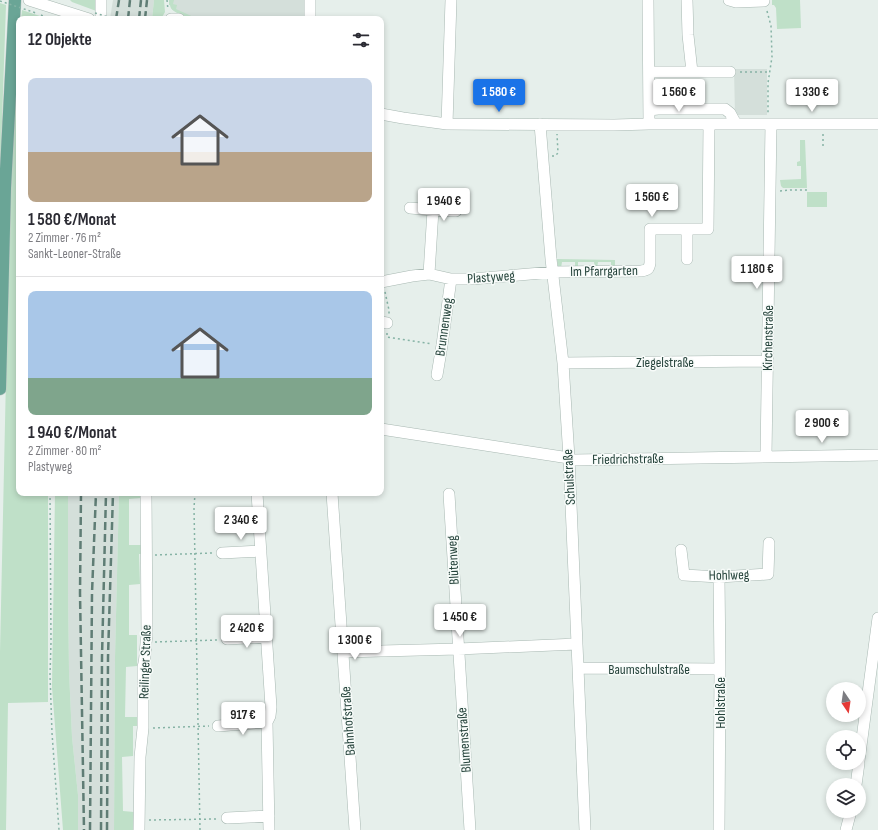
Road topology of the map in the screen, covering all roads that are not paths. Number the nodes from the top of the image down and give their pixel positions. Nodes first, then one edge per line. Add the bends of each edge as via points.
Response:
1 (14, 0) edge
2 (102, 0) edge
3 (310, 0) edge
4 (451, 0) edge
5 (648, 0) edge
6 (687, 0) edge
7 (729, 0) edge
8 (764, 1) edge
9 (56, 4) edge
10 (34, 5) edge
11 (92, 16) edge
12 (95, 16) edge
13 (310, 16) edge
14 (649, 72) junction
15 (692, 72) junction
16 (730, 72) road end
17 (649, 110) junction
18 (384, 115) edge
19 (447, 124) junction
20 (540, 124) junction
21 (649, 124) junction
22 (709, 124) junction
23 (736, 124) junction
24 (771, 124) junction
25 (878, 124) edge
26 (410, 208) dead end
27 (433, 210) junction
28 (456, 211) dead end
29 (687, 229) junction
30 (687, 259) dead end
31 (553, 272) junction
32 (429, 274) junction
33 (451, 279) junction
34 (384, 282) edge
35 (767, 361) junction
36 (563, 363) junction
37 (437, 375) dead end
38 (0, 389) edge
39 (384, 429) edge
40 (878, 455) edge
41 (766, 456) junction
42 (569, 458) junction
43 (449, 494) dead end
44 (146, 496) edge
45 (257, 496) edge
46 (332, 496) edge
47 (769, 543) dead end
48 (681, 550) dead end
49 (261, 551) junction
50 (222, 553) road end
51 (719, 577) junction
52 (878, 618) edge
53 (267, 636) junction
54 (227, 639) road end
55 (577, 644) junction
56 (458, 649) junction
57 (343, 652) junction
58 (578, 668) junction
59 (720, 669) junction
60 (267, 722) junction
61 (218, 726) road end
62 (863, 730) edge
63 (269, 816) junction
64 (227, 818) road end
65 (850, 818) edge
66 (853, 818) edge
67 (139, 825) edge
68 (269, 830) edge
69 (355, 830) edge
70 (470, 830) edge
71 (585, 830) edge
72 (719, 830) edge
73 (846, 830) edge
74 (854, 830) edge

1 - 38 main road via 5,188
2 - 12 street
3 - 13 street
4 - 19 street
5 - 14 street
6 - 15 street
7 - 8 street
9 - 10 street
9 - 11 street
14 - 15 street
14 - 17 street
15 - 16 street
17 - 21 street
17 - 23 street via 725,109
18 - 19 street
19 - 20 street
20 - 21 street
20 - 31 street, Schulstraße
21 - 22 street
22 - 23 street
22 - 29 street, Im Pfarrgarten via 708,229
23 - 24 street
24 - 25 street
24 - 35 street, Kirchenstraße
26 - 27 street
27 - 28 street
27 - 32 street
29 - 30 street
29 - 31 street, Im Pfarrgarten via 650,229 648,270
31 - 33 street, Plastyweg
31 - 36 street, Schulstraße
32 - 33 street, Plastyweg
32 - 34 street, Plastyweg
33 - 37 street, Brunnenweg
35 - 36 street, Ziegelstraße
35 - 41 street, Kirchenstraße
36 - 42 street, Schulstraße
39 - 42 street, Friedrichstraße
40 - 41 street, Friedrichstraße
41 - 42 street, Friedrichstraße via 574,460
42 - 55 street, Schulstraße
43 - 56 street, Blütenweg
44 - 67 street, Reilinger Straße via 147,636 143,667
45 - 49 street
46 - 57 street, Bahnhofstraße
47 - 51 street, Hohlweg via 768,574
48 - 51 street, Hohlweg via 684,576
49 - 50 street
49 - 53 street
51 - 59 street, Hohlstraße
52 - 62 street
53 - 54 street
53 - 60 street via 271,707
55 - 56 street
55 - 58 street, Schulstraße
56 - 57 street
56 - 70 street, Blumenstraße
57 - 69 street, Bahnhofstraße
58 - 59 street, Baumschulstraße
58 - 71 street, Schulstraße
59 - 72 street, Hohlstraße
60 - 61 street
60 - 63 street
63 - 64 street
63 - 68 street
65 - 73 street
66 - 74 street

